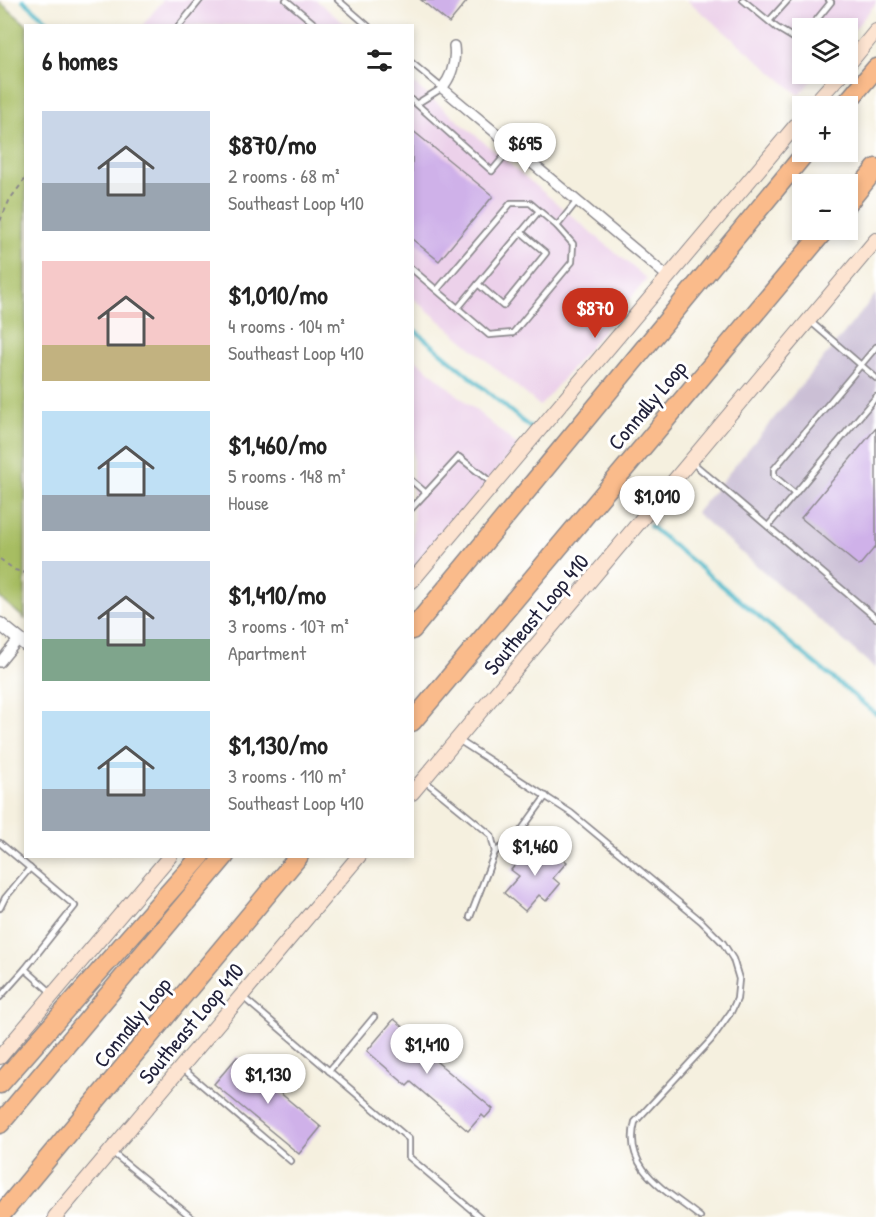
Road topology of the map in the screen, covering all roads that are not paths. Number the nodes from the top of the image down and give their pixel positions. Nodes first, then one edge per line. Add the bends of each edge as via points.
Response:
1 (200, 0) edge
2 (286, 0) edge
3 (338, 0) edge
4 (743, 0) edge
5 (788, 0) edge
6 (829, 0) edge
7 (818, 18) edge
8 (769, 21) junction
9 (181, 24) edge
10 (315, 24) edge
11 (366, 24) edge
12 (876, 31) edge
13 (792, 35) edge
14 (454, 46) dead end
15 (858, 53) edge
16 (414, 65) edge
17 (876, 68) edge
18 (832, 84) edge
19 (442, 88) junction
20 (821, 96) edge
21 (852, 96) edge
22 (415, 102) edge
23 (792, 130) edge
24 (512, 146) junction
25 (798, 162) edge
26 (876, 168) edge
27 (858, 190) edge
28 (577, 201) junction
29 (539, 211) junction
30 (557, 226) junction
31 (521, 232) junction
32 (817, 240) edge
33 (876, 240) edge
34 (414, 271) edge
35 (667, 276) junction
36 (478, 284) junction
37 (437, 290) junction
38 (458, 308) junction
39 (809, 320) junction
40 (876, 347) edge
41 (861, 365) junction
42 (876, 378) edge
43 (876, 397) edge
44 (691, 461) junction
45 (414, 484) edge
46 (494, 485) junction
47 (426, 493) junction
48 (795, 494) junction
49 (414, 506) edge
50 (768, 526) junction
51 (414, 579) edge
52 (876, 618) edge
53 (0, 624) edge
54 (414, 628) edge
55 (22, 643) edge
56 (0, 662) edge
57 (414, 720) edge
58 (458, 740) junction
59 (423, 780) junction
60 (414, 791) edge
61 (546, 796) junction
62 (0, 843) edge
63 (495, 852) junction
64 (168, 858) edge
65 (199, 858) edge
66 (223, 858) edge
67 (297, 858) edge
68 (357, 858) edge
69 (30, 868) junction
70 (0, 908) edge
71 (470, 917) dead end
72 (25, 969) junction
73 (52, 993) junction
74 (242, 996) junction
75 (0, 997) edge
76 (374, 1017) dead end
77 (0, 1057) edge
78 (181, 1067) junction
79 (329, 1071) junction
80 (0, 1084) edge
81 (0, 1124) edge
82 (111, 1151) junction
83 (291, 1161) dead end
84 (0, 1216) edge
85 (56, 1217) edge
86 (191, 1217) edge
87 (480, 1217) edge
88 (700, 1217) edge

1 - 9 lane
2 - 10 lane
3 - 11 lane
4 - 8 lane
5 - 8 lane
6 - 7 lane
8 - 13 lane
12 - 15 main road
14 - 19 street via 456,59 449,81
16 - 19 lane
17 - 21 highway
18 - 20 main road
19 - 22 lane
19 - 24 street
22 - 24 lane via 492,171
23 - 35 main road
24 - 28 street
25 - 54 highway, Connally Loop
26 - 27 highway
28 - 30 lane
28 - 35 street
29 - 30 lane
29 - 31 lane
29 - 37 lane via 530,204 511,203
30 - 38 lane via 573,244 572,262 513,333 489,335
31 - 36 lane
31 - 36 lane via 546,253 503,306
32 - 57 highway, Connally Loop
33 - 39 main road, Southeast Loop 410
34 - 37 lane
35 - 46 main road
36 - 38 lane
37 - 38 lane
39 - 41 lane
39 - 44 main road, Southeast Loop 410
40 - 41 lane
41 - 42 lane
41 - 48 lane via 774,469 774,476
43 - 48 lane
44 - 50 lane
44 - 58 main road, Southeast Loop 410
45 - 47 lane
46 - 47 lane via 459,457
46 - 51 main road
47 - 49 lane
48 - 50 lane
50 - 52 lane
53 - 55 street
55 - 56 street
58 - 59 main road, Southeast Loop 410
58 - 61 lane
59 - 60 main road, Southeast Loop 410
59 - 63 lane via 491,835
61 - 63 lane via 517,836
61 - 88 lane via 701,921 733,959 739,978 731,1012 711,1040 635,1122 632,1134 632,1147 642,1170
62 - 69 lane
63 - 71 lane
64 - 73 main road
65 - 80 highway
66 - 81 highway, Connally Loop
67 - 84 highway, Connally Loop
68 - 74 main road, Southeast Loop 410
69 - 70 lane
69 - 72 lane via 75,906
72 - 73 lane
72 - 75 lane
73 - 77 main road
74 - 78 main road, Southeast Loop 410
74 - 79 lane
76 - 79 lane
78 - 82 main road, Southeast Loop 410
78 - 83 lane
79 - 87 lane via 409,1139 409,1157
82 - 85 main road, Southeast Loop 410
82 - 86 lane

